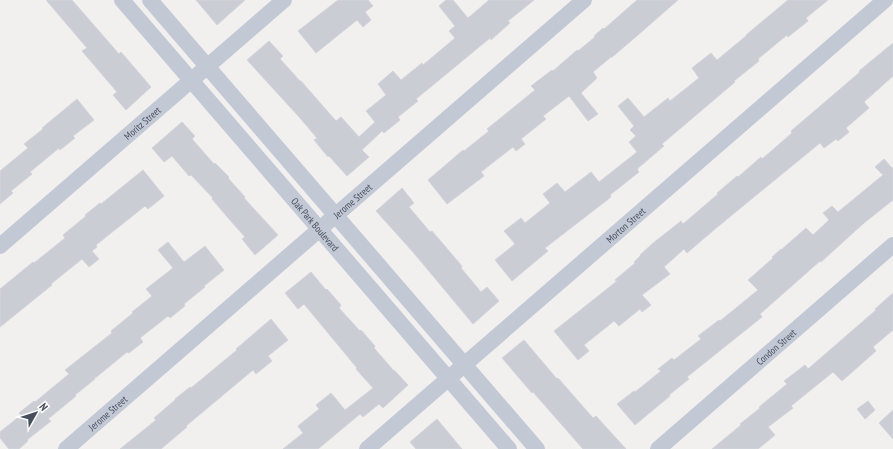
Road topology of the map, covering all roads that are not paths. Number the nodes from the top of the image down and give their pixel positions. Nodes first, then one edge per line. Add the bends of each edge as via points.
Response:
1 (122, 0) edge
2 (150, 0) edge
3 (284, 0) edge
4 (584, 0) edge
5 (884, 0) edge
6 (208, 66) junction
7 (191, 80) junction
8 (336, 215) junction
9 (320, 229) junction
10 (893, 245) edge
11 (0, 246) edge
12 (464, 364) junction
13 (448, 378) junction
14 (66, 449) edge
15 (367, 449) edge
16 (509, 449) edge
17 (537, 449) edge
18 (658, 449) edge

1 - 7 street, Oak Park Boulevard
2 - 6 street, Oak Park Boulevard
3 - 6 street, Moritz Street
4 - 8 street, Jerome Street
5 - 12 street, Morton Street
6 - 7 street, Moritz Street
6 - 8 street, Oak Park Boulevard
7 - 9 street, Oak Park Boulevard
7 - 11 street, Moritz Street
8 - 9 street, Jerome Street
8 - 12 street, Oak Park Boulevard
9 - 13 street, Oak Park Boulevard
9 - 14 street, Jerome Street
10 - 18 street, Condon Street
12 - 13 street, Morton Street
12 - 17 street, Oak Park Boulevard
13 - 15 street, Morton Street
13 - 16 street, Oak Park Boulevard

